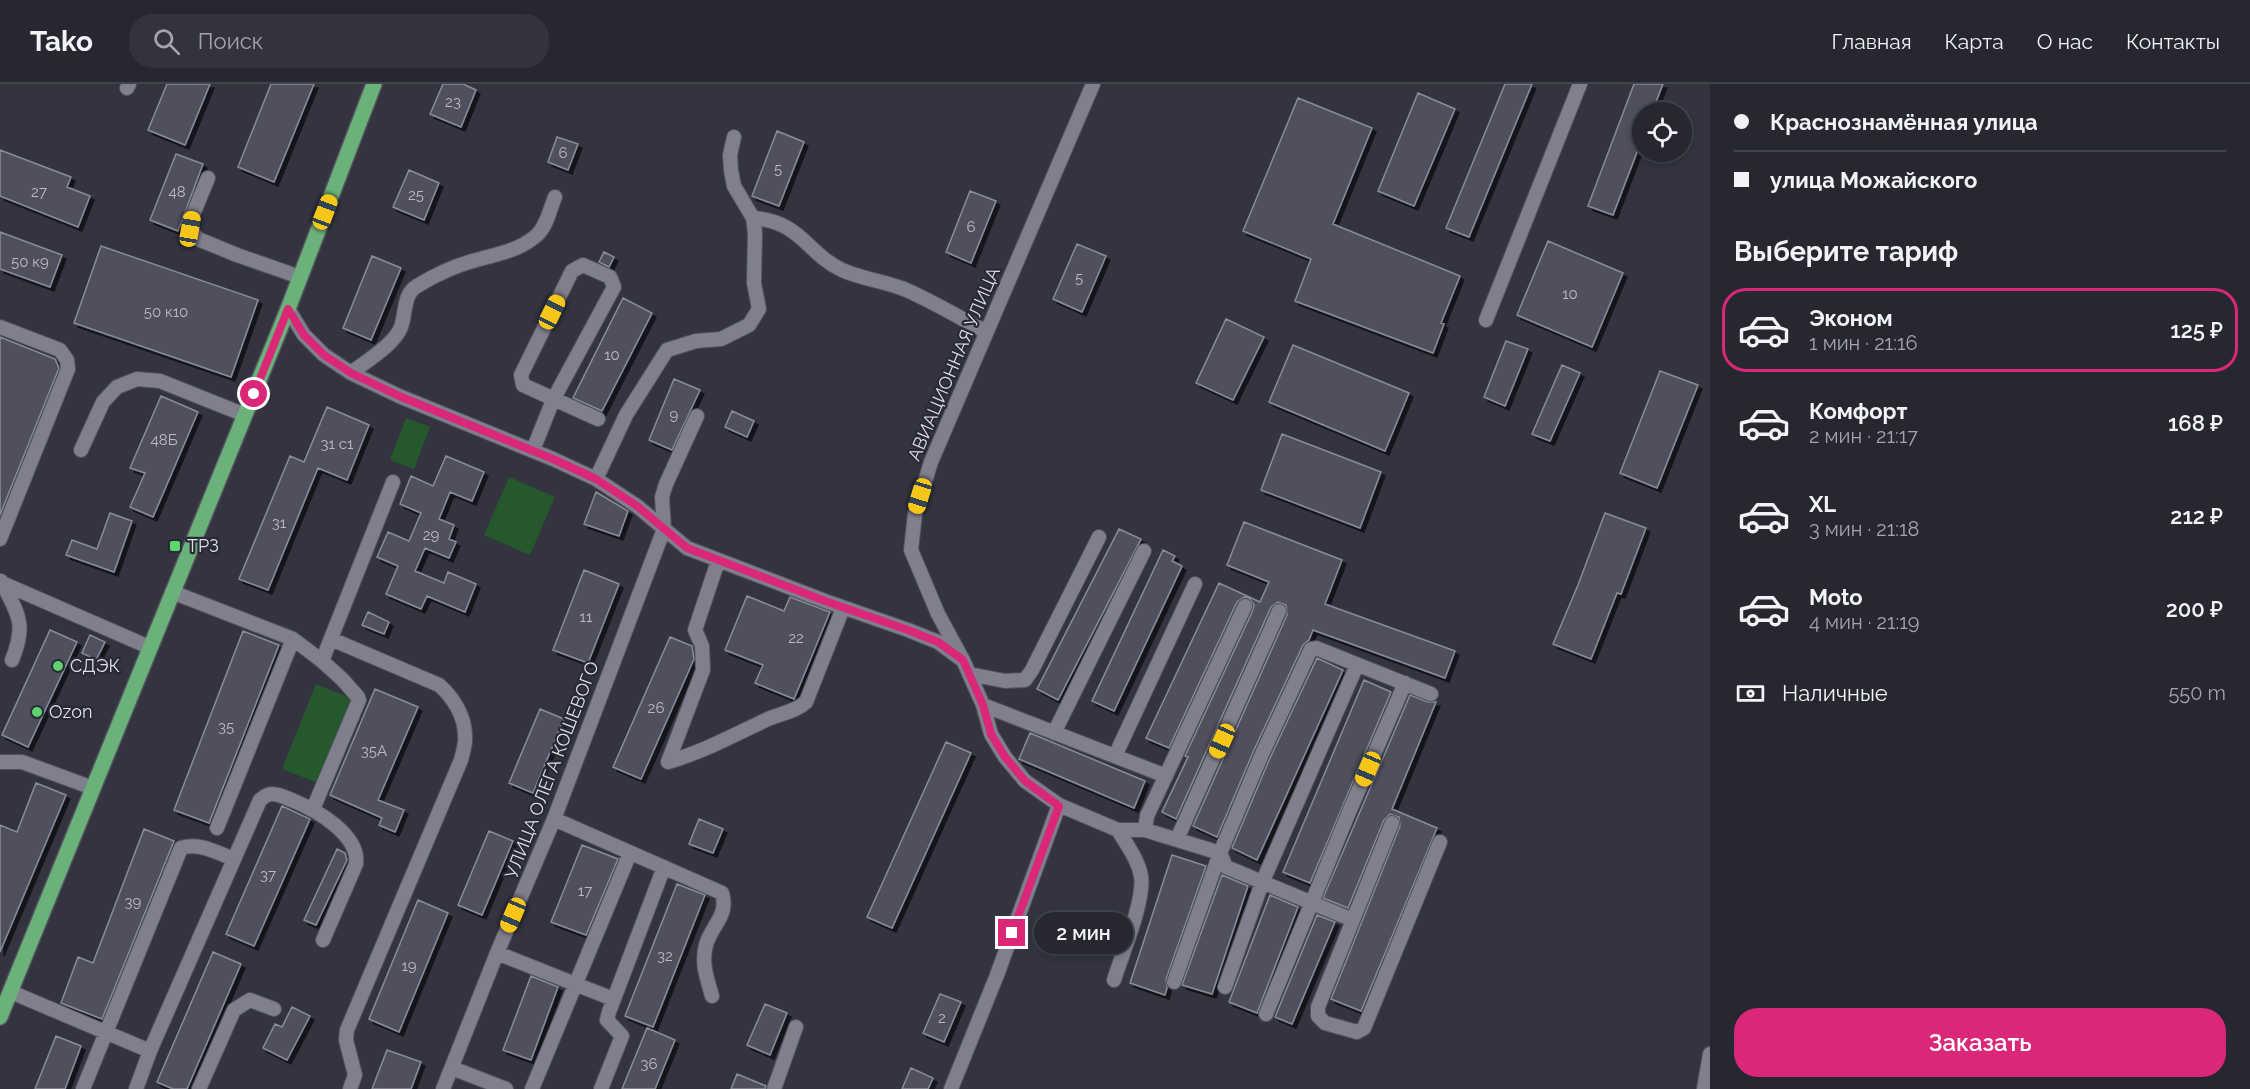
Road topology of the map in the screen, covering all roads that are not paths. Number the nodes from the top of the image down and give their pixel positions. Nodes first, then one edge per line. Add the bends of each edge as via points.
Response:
1 (374, 84) edge
2 (1093, 84) edge
3 (1580, 84) edge
4 (734, 137) dead end
5 (208, 178) dead end
6 (555, 197) dead end
7 (753, 218) junction
8 (300, 276) junction
9 (288, 309) junction
10 (1486, 320) dead end
11 (0, 327) edge
12 (986, 332) junction
13 (351, 373) junction
14 (553, 400) junction
15 (245, 416) junction
16 (697, 416) dead end
17 (598, 419) dead end
18 (81, 450) dead end
19 (533, 450) junction
20 (596, 479) junction
21 (393, 482) dead end
22 (664, 529) junction
23 (1099, 537) dead end
24 (0, 539) edge
25 (1144, 551) dead end
26 (718, 561) junction
27 (1, 581) edge
28 (1196, 584) dead end
29 (172, 592) junction
30 (1245, 606) dead end
31 (843, 608) junction
32 (1279, 611) dead end
33 (293, 639) junction
34 (331, 639) junction
35 (149, 647) junction
36 (12, 660) dead end
37 (963, 660) junction
38 (322, 661) junction
39 (1357, 665) junction
40 (969, 674) junction
41 (1405, 683) junction
42 (1431, 694) dead end
43 (983, 705) junction
44 (1054, 733) junction
45 (1115, 756) junction
46 (0, 762) edge
47 (1166, 776) junction
48 (93, 788) junction
49 (1059, 806) junction
50 (314, 809) junction
51 (554, 819) junction
52 (1392, 824) dead end
53 (217, 828) dead end
54 (1118, 830) junction
55 (1145, 830) junction
56 (1177, 839) junction
57 (1440, 842) dead end
58 (630, 853) junction
59 (1220, 853) junction
60 (234, 859) junction
61 (664, 867) junction
62 (1262, 883) junction
63 (1312, 903) junction
64 (1353, 920) junction
65 (323, 940) dead end
66 (497, 953) junction
67 (1114, 980) dead end
68 (1174, 982) dead end
69 (575, 984) junction
70 (1225, 987) dead end
71 (11, 992) junction
72 (712, 996) dead end
73 (613, 999) junction
74 (274, 1009) dead end
75 (1266, 1014) dead end
76 (0, 1017) edge
77 (796, 1027) dead end
78 (106, 1033) junction
79 (150, 1051) junction
80 (1710, 1054) edge
81 (452, 1068) junction
82 (83, 1089) edge
83 (136, 1089) edge
84 (199, 1089) edge
85 (350, 1089) edge
86 (443, 1089) edge
87 (506, 1089) edge
88 (532, 1089) edge
89 (601, 1089) edge
90 (774, 1089) edge
91 (951, 1089) edge
92 (1704, 1089) edge

1 - 8 main road
2 - 12 street, АВИАЦИОННАЯ УЛИЦА
3 - 10 street
4 - 7 street via 730,155 734,186
5 - 8 street via 190,229 198,239
6 - 13 street via 539,234 521,246 416,286 410,292 401,329 392,341
7 - 12 street via 783,225 840,269 903,289
7 - 20 street via 754,283 759,309 755,318 721,339 696,341 667,350 626,415
8 - 9 main road
9 - 13 street via 310,342
9 - 15 main road
11 - 24 street via 60,350 68,369
12 - 37 street, АВИАЦИОННАЯ УЛИЦА via 931,462 915,514 911,549 938,614
13 - 19 street
14 - 14 street via 614,287 610,277 583,265 572,271 521,375 524,385
14 - 17 street
14 - 19 street
15 - 18 street via 160,381 137,379 117,387 103,402
15 - 29 main road
16 - 22 street via 662,497
19 - 20 street
20 - 22 street
21 - 34 street
22 - 26 street via 687,548
22 - 51 street, УЛИЦА ОЛЕГА КОШЕВОГО
23 - 40 street via 1025,680 1005,681
25 - 44 street
26 - 31 street
26 - 31 street via 695,630 702,646 704,670 668,762 798,710 806,702
27 - 35 street
27 - 36 street via 21,623
28 - 45 street
29 - 33 street
29 - 35 main road
30 - 47 street
31 - 37 street via 938,642
32 - 56 street
33 - 38 street
33 - 53 street
34 - 38 street
34 - 85 street via 439,684 460,712 465,735 461,760 347,1030 348,1053 355,1075
35 - 48 main road
37 - 40 street, АВИАЦИОННАЯ УЛИЦА
38 - 50 street via 359,700
39 - 41 street
39 - 59 street via 1311,649
39 - 62 street
40 - 43 street, АВИАЦИОННАЯ УЛИЦА
41 - 42 street
41 - 63 street
43 - 44 street
43 - 49 street, АВИАЦИОННАЯ УЛИЦА via 991,734 1005,757 1025,781
44 - 45 street
45 - 47 street
46 - 48 street via 22,762
47 - 55 street via 1146,816
48 - 71 main road
49 - 54 street, АВИАЦИОННАЯ УЛИЦА
49 - 91 street
50 - 60 street via 278,795 264,796
50 - 65 street via 346,836 356,858
51 - 58 street
51 - 66 street, УЛИЦА ОЛЕГА КОШЕВОГО
52 - 64 street
54 - 55 street
54 - 67 street via 1137,862 1142,892
55 - 56 street
56 - 59 street
57 - 64 street via 1364,1028 1357,1032 1324,1023 1318,1016 1318,1007
58 - 61 street
58 - 69 street
59 - 62 street via 1226,867
59 - 68 street
60 - 78 street via 201,846 181,848
60 - 79 street
61 - 72 street via 722,893 724,912 712,929 704,960
61 - 73 street
62 - 63 street
62 - 70 street
63 - 64 street
63 - 75 street
66 - 69 street
66 - 81 street, УЛИЦА ОЛЕГА КОШЕВОГО
69 - 73 street
69 - 88 street
71 - 76 main road
71 - 78 street
73 - 89 street via 607,1020 622,1036
74 - 84 street via 250,1000 234,1010
77 - 90 street
78 - 79 street
78 - 82 street
79 - 83 street
80 - 92 street
81 - 86 street, УЛИЦА ОЛЕГА КОШЕВОГО
81 - 87 street

